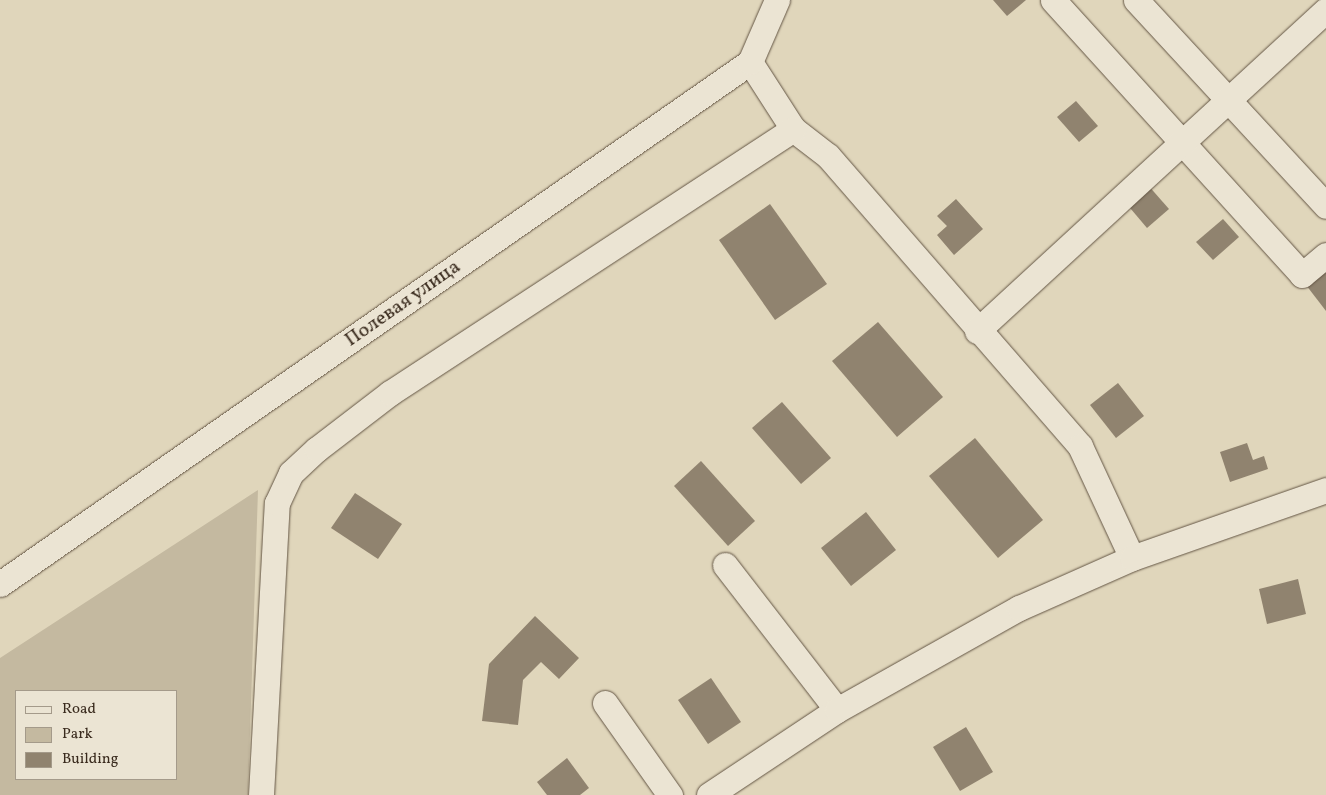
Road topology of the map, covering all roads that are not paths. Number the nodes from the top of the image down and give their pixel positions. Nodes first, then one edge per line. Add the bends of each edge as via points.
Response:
1 (777, 0) edge
2 (1053, 0) edge
3 (1136, 0) edge
4 (1326, 10) edge
5 (750, 62) junction
6 (1230, 99) junction
7 (793, 129) junction
8 (1176, 149) junction
9 (1326, 206) edge
10 (1326, 254) edge
11 (977, 330) junction
12 (1326, 490) edge
13 (1132, 558) junction
14 (726, 565) dead end
15 (0, 584) edge
16 (605, 703) dead end
17 (838, 710) junction
18 (261, 795) edge
19 (670, 795) edge
20 (709, 795) edge

1 - 5 street
2 - 8 street
3 - 6 street
4 - 6 street
5 - 7 street
5 - 15 street, Полевая улица
6 - 8 street
6 - 9 street
7 - 11 street via 828,156
7 - 18 street via 390,393 316,449 291,473 277,503
8 - 10 street via 1302,275
8 - 11 street
11 - 13 street via 1080,446
12 - 13 street
13 - 17 street via 1019,608
14 - 17 street
16 - 19 street
17 - 20 street

